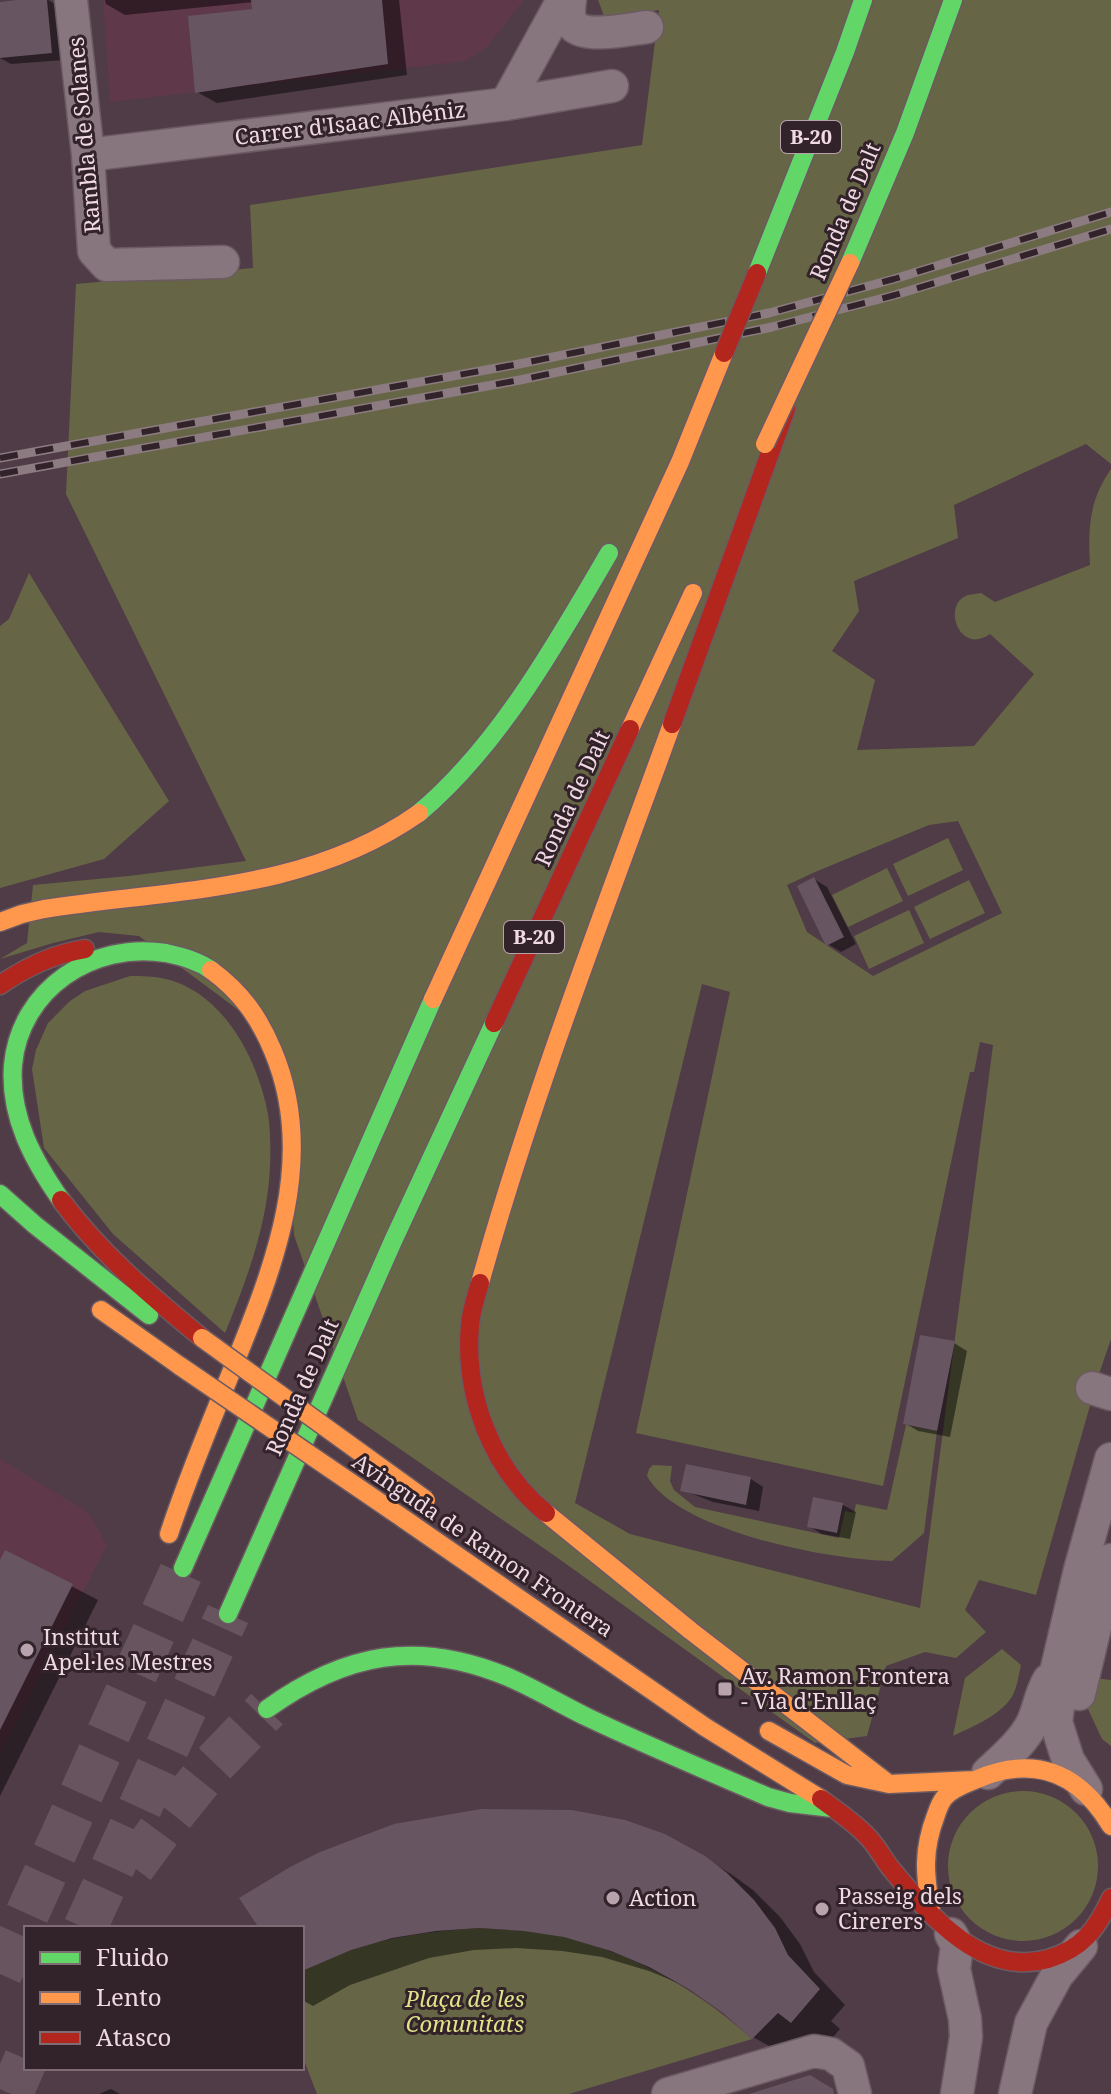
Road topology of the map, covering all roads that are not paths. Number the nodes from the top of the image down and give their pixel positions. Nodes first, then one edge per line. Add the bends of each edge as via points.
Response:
1 (71, 0) edge
2 (563, 0) edge
3 (570, 0) edge
4 (863, 0) edge
5 (953, 0) edge
6 (647, 27) dead end
7 (612, 86) dead end
8 (506, 104) junction
9 (88, 155) junction
10 (223, 262) dead end
11 (724, 353) junction
12 (769, 443) junction
13 (658, 466) dead end
14 (723, 529) dead end
15 (620, 533) dead end
16 (704, 571) dead end
17 (0, 922) edge
18 (158, 951) junction
19 (0, 985) edge
20 (0, 1194) edge
21 (85, 1299) dead end
22 (201, 1345) junction
23 (1110, 1467) edge
24 (433, 1504) dead end
25 (169, 1534) dead end
26 (1111, 1560) edge
27 (183, 1568) tunnel mouth
28 (228, 1614) tunnel mouth
29 (1057, 1668) junction
30 (1079, 1694) dead end
31 (267, 1709) tunnel mouth
32 (759, 1725) dead end
33 (981, 1777) junction
34 (889, 1784) junction
35 (1089, 1794) junction
36 (832, 1808) junction
37 (1111, 1826) edge
38 (1102, 1919) edge
39 (941, 1923) junction
40 (668, 2094) edge
41 (855, 2094) edge
42 (957, 2094) edge
43 (1015, 2094) edge

1 - 9 street, Rambla de Solanes
2 - 8 street
3 - 6 street via 568,15 582,31
4 - 11 main road, Ronda de Dalt / B-20, bridge
5 - 12 main road, Ronda de Dalt, bridge via 872,214
7 - 8 street, Carrer d'Isaac Albéniz
8 - 9 street, Carrer d'Isaac Albéniz
9 - 10 street, Rambla de Solanes via 94,251 107,265
11 - 13 main road
11 - 27 main road, Ronda de Dalt / B-20 via 680,462 463,930
12 - 14 main road, Ronda de Dalt
12 - 34 main road via 499,1214 470,1322 469,1356 474,1396 494,1448 515,1482 541,1509
15 - 17 main road via 542,665 474,759 417,814 376,840 276,875 44,909
16 - 28 main road, Ronda de Dalt / B-20 via 393,1241
18 - 19 main road via 117,946 72,951 24,968
18 - 22 main road via 94,958 51,987 21,1031 13,1091 30,1151 52,1187 109,1256
18 - 25 main road via 215,973 253,1012 284,1079 293,1156 278,1245
20 - 22 main road via 143,1311
21 - 36 main road, Avinguda de Ramon Frontera, bridge via 705,1727
22 - 24 main road, bridge
23 - 29 street
26 - 30 street
29 - 33 street via 1028,1730
29 - 35 street via 1056,1722 1068,1760
31 - 36 main road via 309,1680 348,1664 391,1656 446,1658 495,1672 650,1746 785,1802
32 - 34 main road via 847,1775
33 - 34 main road
33 - 35 main road via 1030,1767 1061,1775
33 - 39 main road via 944,1797 925,1843 924,1871
35 - 37 main road
36 - 39 main road, Avinguda de Ramon Frontera via 870,1839
38 - 39 main road, Avinguda de Ramon Frontera via 1060,1955 1021,1963 979,1952
38 - 43 street via 1057,1975 1031,2023
39 - 42 street via 957,1945 954,1969 965,2019
40 - 41 street via 814,2051 831,2054 848,2066

